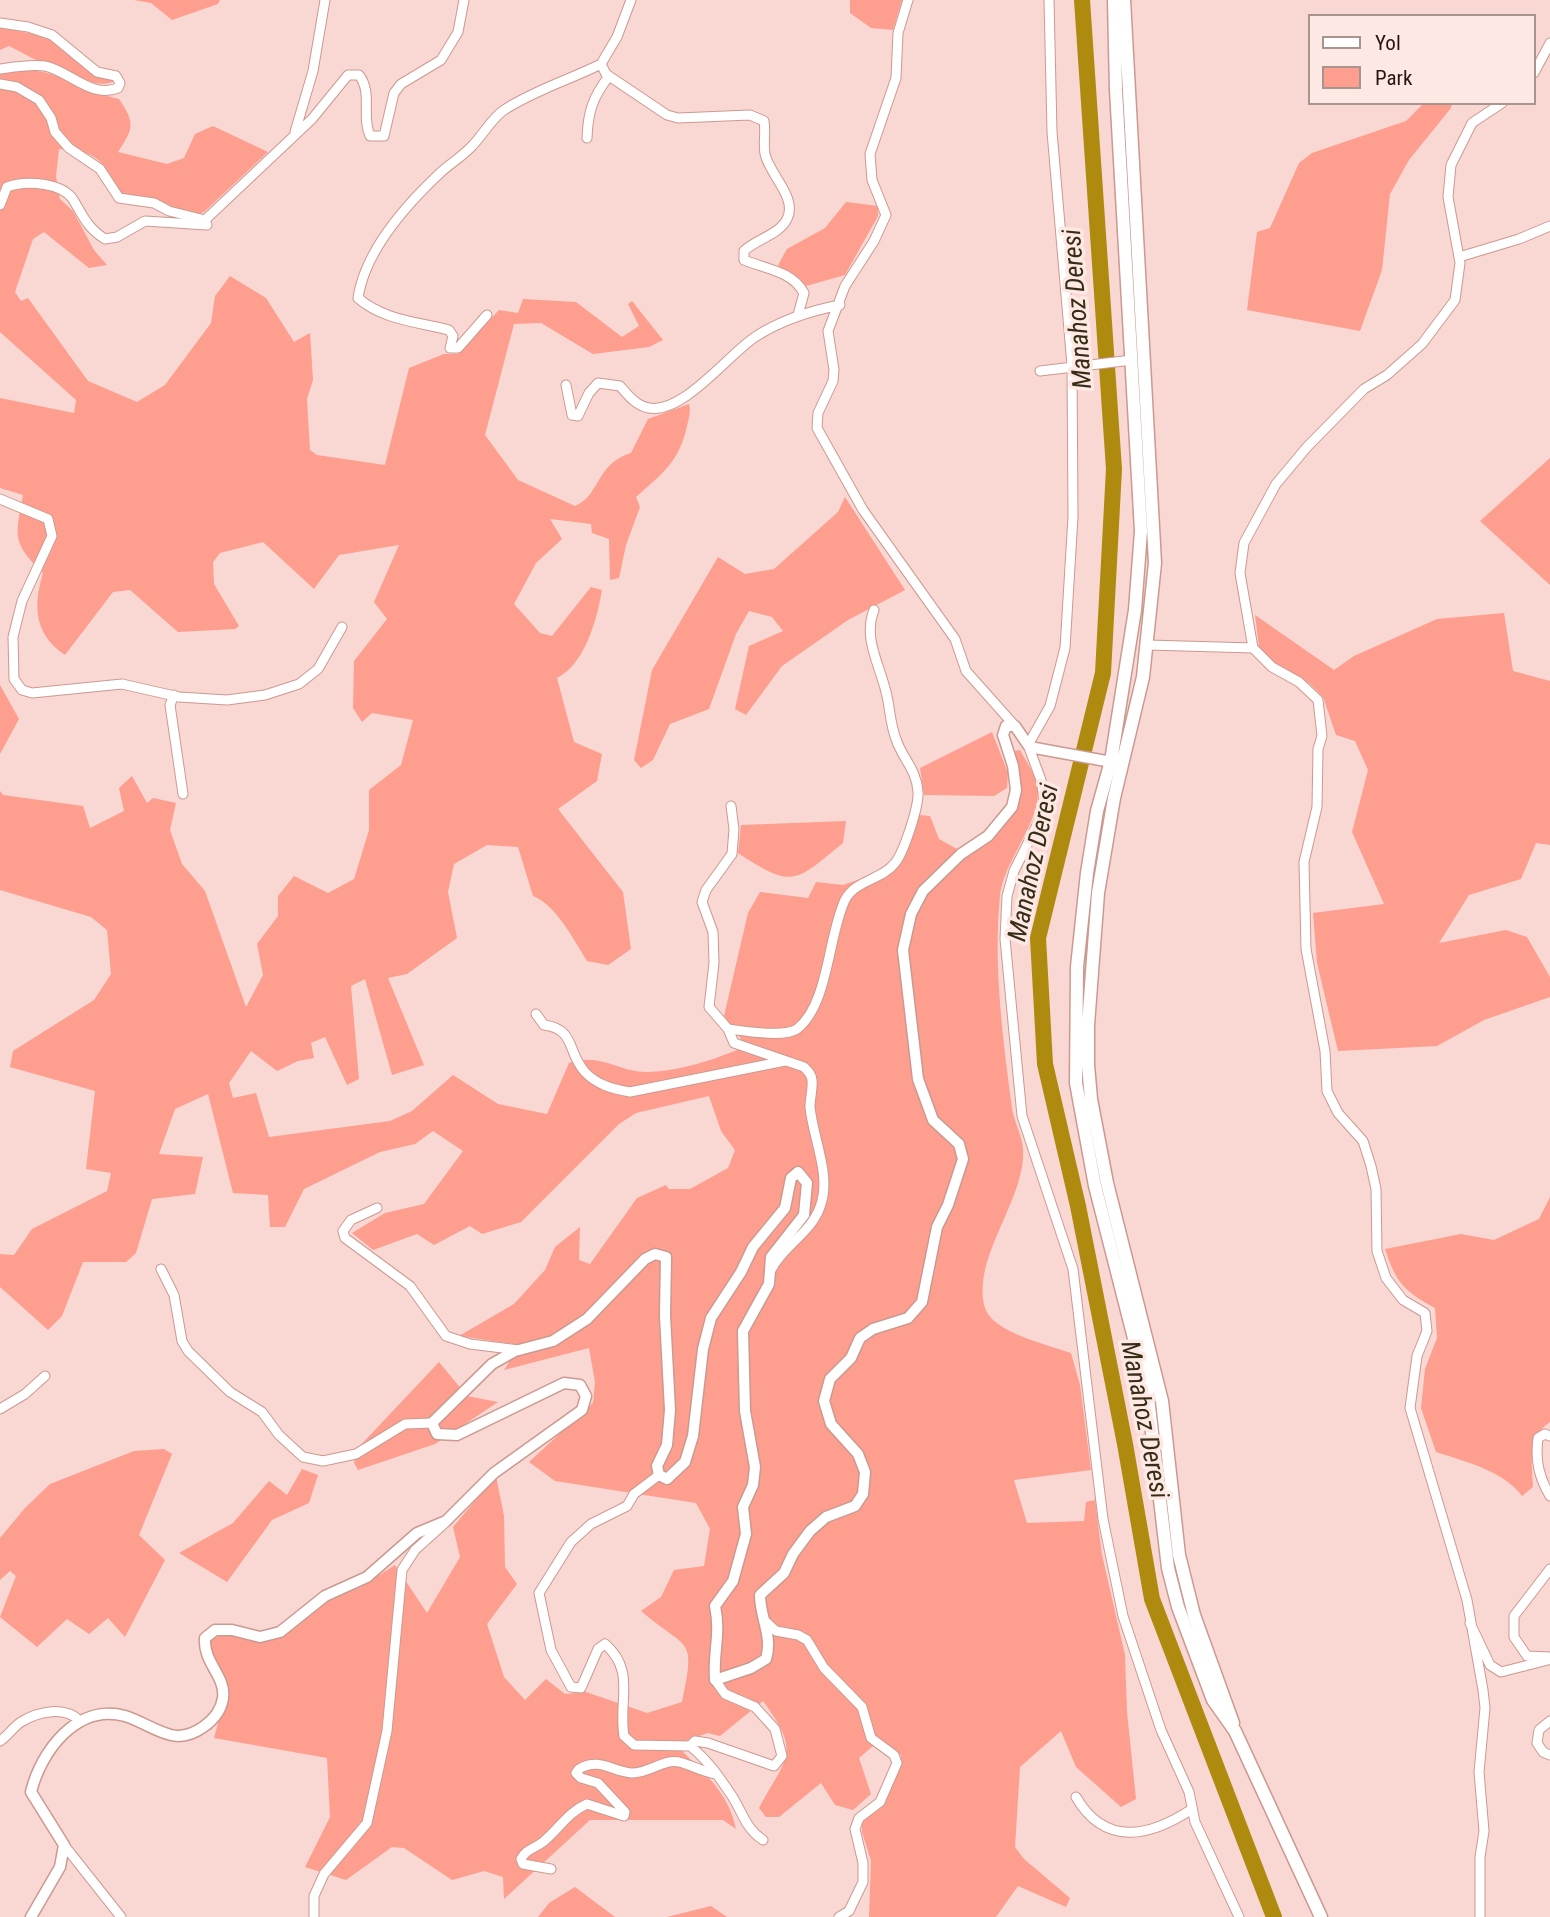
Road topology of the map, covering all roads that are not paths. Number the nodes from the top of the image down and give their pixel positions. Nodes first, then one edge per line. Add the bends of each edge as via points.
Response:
1 (325, 0) edge
2 (464, 0) edge
3 (631, 0) edge
4 (908, 0) edge
5 (1049, 0) edge
6 (1114, 0) edge
7 (1124, 0) edge
8 (0, 23) edge
9 (1550, 43) edge
10 (601, 64) junction
11 (0, 69) edge
12 (1536, 70) edge
13 (609, 76) junction
14 (0, 84) edge
15 (1499, 105) edge
16 (295, 134) junction
17 (587, 138) dead end
18 (0, 205) edge
19 (205, 220) junction
20 (1550, 226) edge
21 (1459, 257) junction
22 (840, 305) junction
23 (487, 315) dead end
24 (798, 315) junction
25 (1129, 359) junction
26 (1076, 365) junction
27 (1040, 371) dead end
28 (566, 385) dead end
29 (0, 499) edge
30 (874, 610) dead end
31 (342, 627) dead end
32 (1148, 645) junction
33 (1253, 648) junction
34 (174, 695) junction
35 (1015, 726) junction
36 (1032, 747) junction
37 (1112, 762) junction
38 (183, 794) dead end
39 (731, 806) dead end
40 (536, 1014) dead end
41 (728, 1029) junction
42 (787, 1061) junction
43 (377, 1208) dead end
44 (161, 1269) dead end
45 (770, 1271) junction
46 (521, 1350) junction
47 (45, 1376) dead end
48 (0, 1409) edge
49 (432, 1423) junction
50 (1550, 1436) edge
51 (659, 1475) junction
52 (1550, 1496) edge
53 (446, 1521) junction
54 (1550, 1569) edge
55 (763, 1618) junction
56 (1469, 1620) junction
57 (1550, 1659) edge
58 (715, 1680) junction
59 (80, 1721) junction
60 (1550, 1721) edge
61 (0, 1741) edge
62 (690, 1746) junction
63 (1550, 1755) edge
64 (716, 1774) junction
65 (1076, 1797) dead end
66 (1192, 1809) junction
67 (762, 1840) dead end
68 (64, 1845) junction
69 (551, 1869) dead end
70 (31, 1917) edge
71 (121, 1917) edge
72 (314, 1917) edge
73 (839, 1917) edge
74 (1239, 1917) edge
75 (1321, 1917) edge
76 (1480, 1917) edge

1 - 16 street via 313,71
2 - 16 street via 458,32 442,60 394,93 383,136 370,136 366,127 365,83 359,75 348,75
3 - 10 street
4 - 22 street via 898,33 896,78 870,154 872,180 886,215 845,286
5 - 26 street via 1052,132
6 - 25 main road
7 - 32 main road via 1155,525
8 - 11 street via 52,36 97,72 116,76 120,83 110,91 95,89 47,66
9 - 12 street
10 - 13 street
10 - 23 street via 535,92 501,113 398,219 360,283 358,298 369,308 449,330 453,336 450,348 458,348
13 - 17 street via 588,111
13 - 24 street via 678,118 750,115 764,121 765,155 789,204 788,218 750,245 744,260 799,284 804,293
14 - 19 street via 17,87 39,100 62,140 100,169 119,198 154,203
15 - 21 street via 1472,123 1451,165 1448,197
16 - 19 street
18 - 19 street via 7,187 19,183 58,190 73,199 91,230 105,239 145,222 203,226
20 - 21 street
21 - 33 street via 1460,286 1444,317 1422,344 1364,389 1307,447 1276,484 1244,543 1240,573
22 - 24 street
22 - 35 street via 828,331 834,370 818,413 821,440 892,554 955,639 967,671
24 - 28 street via 752,339 691,391 663,407 641,405 620,386 598,383 578,416 572,415
25 - 26 street
25 - 37 main road via 1141,531 1135,610
26 - 27 street
26 - 36 street via 1069,625 1050,706
29 - 34 street via 48,519 52,536 22,601 13,637 14,679 22,690 32,693 122,684
30 - 41 street via 870,640 896,739 915,772 919,795 909,830 895,863 852,889 844,902 807,1019 794,1031
31 - 34 street via 317,669 299,684 227,700
32 - 33 street
32 - 37 main road
33 - 56 street via 1318,700 1322,736 1317,807 1304,862 1306,949 1325,1051 1327,1091 1338,1113 1363,1141 1371,1166 1377,1251 1386,1278 1403,1300 1425,1313 1427,1331 1416,1356 1410,1408
34 - 38 street via 170,705
35 - 36 street
35 - 55 street via 1006,726 1003,735 1016,790 1012,807 988,836 961,854 923,891 911,914 902,950 918,1079 933,1120 959,1144 963,1159 937,1227 922,1302 908,1318 860,1338 851,1358 830,1379 824,1401 831,1424 858,1454 865,1472 863,1494 855,1506 826,1517 810,1531 784,1573 760,1595
36 - 37 street
36 - 66 street via 1044,798 1041,817 1014,871 1004,939 1016,1082 1022,1116 1073,1269 1104,1520 1123,1616
37 - 75 main road via 1097,811 1087,873 1077,967 1076,1083 1095,1186 1147,1389 1168,1568 1178,1607 1213,1700 1235,1731
39 - 41 street via 732,854 702,902 713,932 709,1007
40 - 42 street via 544,1025 568,1036 583,1071 606,1087 629,1092
41 - 42 street via 734,1043
42 - 45 street via 804,1067 812,1079 810,1106 824,1192 814,1219
43 - 46 street via 351,1220 343,1231 345,1238 410,1286 446,1336
44 - 49 street via 174,1295 187,1350 230,1392 262,1412 303,1458 323,1461 356,1454 405,1424
45 - 51 street via 771,1257 804,1215 807,1183 798,1172 791,1178 785,1208 753,1247 711,1318 685,1462 667,1479
45 - 58 street via 769,1284 743,1331 745,1411 755,1467 743,1507 746,1534 733,1581 715,1605 720,1630 713,1654
46 - 49 street via 492,1364
46 - 51 street via 553,1341 587,1319 645,1259 655,1254 666,1257 670,1410
47 - 48 street
49 - 53 street via 438,1434 457,1435 564,1383 580,1385 586,1396 583,1410 494,1473
50 - 52 street via 1538,1438 1536,1451 1539,1475
51 - 62 street via 634,1494 627,1506 591,1524 571,1542 539,1593 551,1650 571,1687 581,1688 598,1649 605,1644 619,1656 624,1676 624,1736 634,1745
53 - 59 street via 417,1533 367,1577 324,1595 280,1632 260,1637 215,1630 205,1638 204,1653 222,1685 223,1700 215,1719 196,1731 174,1736 124,1716 100,1715
53 - 72 street via 415,1550 402,1570 387,1731 367,1823 324,1874 314,1896
54 - 57 street via 1514,1616 1514,1637 1527,1656
55 - 58 street via 771,1643 766,1659
55 - 73 street via 776,1631 807,1640 824,1668 862,1707 871,1738 894,1755 897,1763 880,1802 859,1818 855,1829 863,1882 849,1910
56 - 57 street via 1490,1665 1501,1672
56 - 76 street via 1485,1708 1480,1761 1484,1831
58 - 62 street via 725,1695 755,1707 775,1729 782,1756 774,1766 708,1743 695,1741
59 - 61 street via 61,1710 22,1721
59 - 68 street via 43,1757 31,1792
60 - 63 street via 1539,1730 1537,1743
62 - 64 street
64 - 67 street via 733,1796 748,1830
64 - 69 street via 681,1762 642,1772 625,1772 600,1763 579,1769 576,1773 598,1783 624,1816 587,1804 575,1809 521,1859 523,1864
65 - 66 street via 1107,1830 1134,1833 1161,1828
66 - 74 street
68 - 70 street via 61,1867
68 - 71 street

